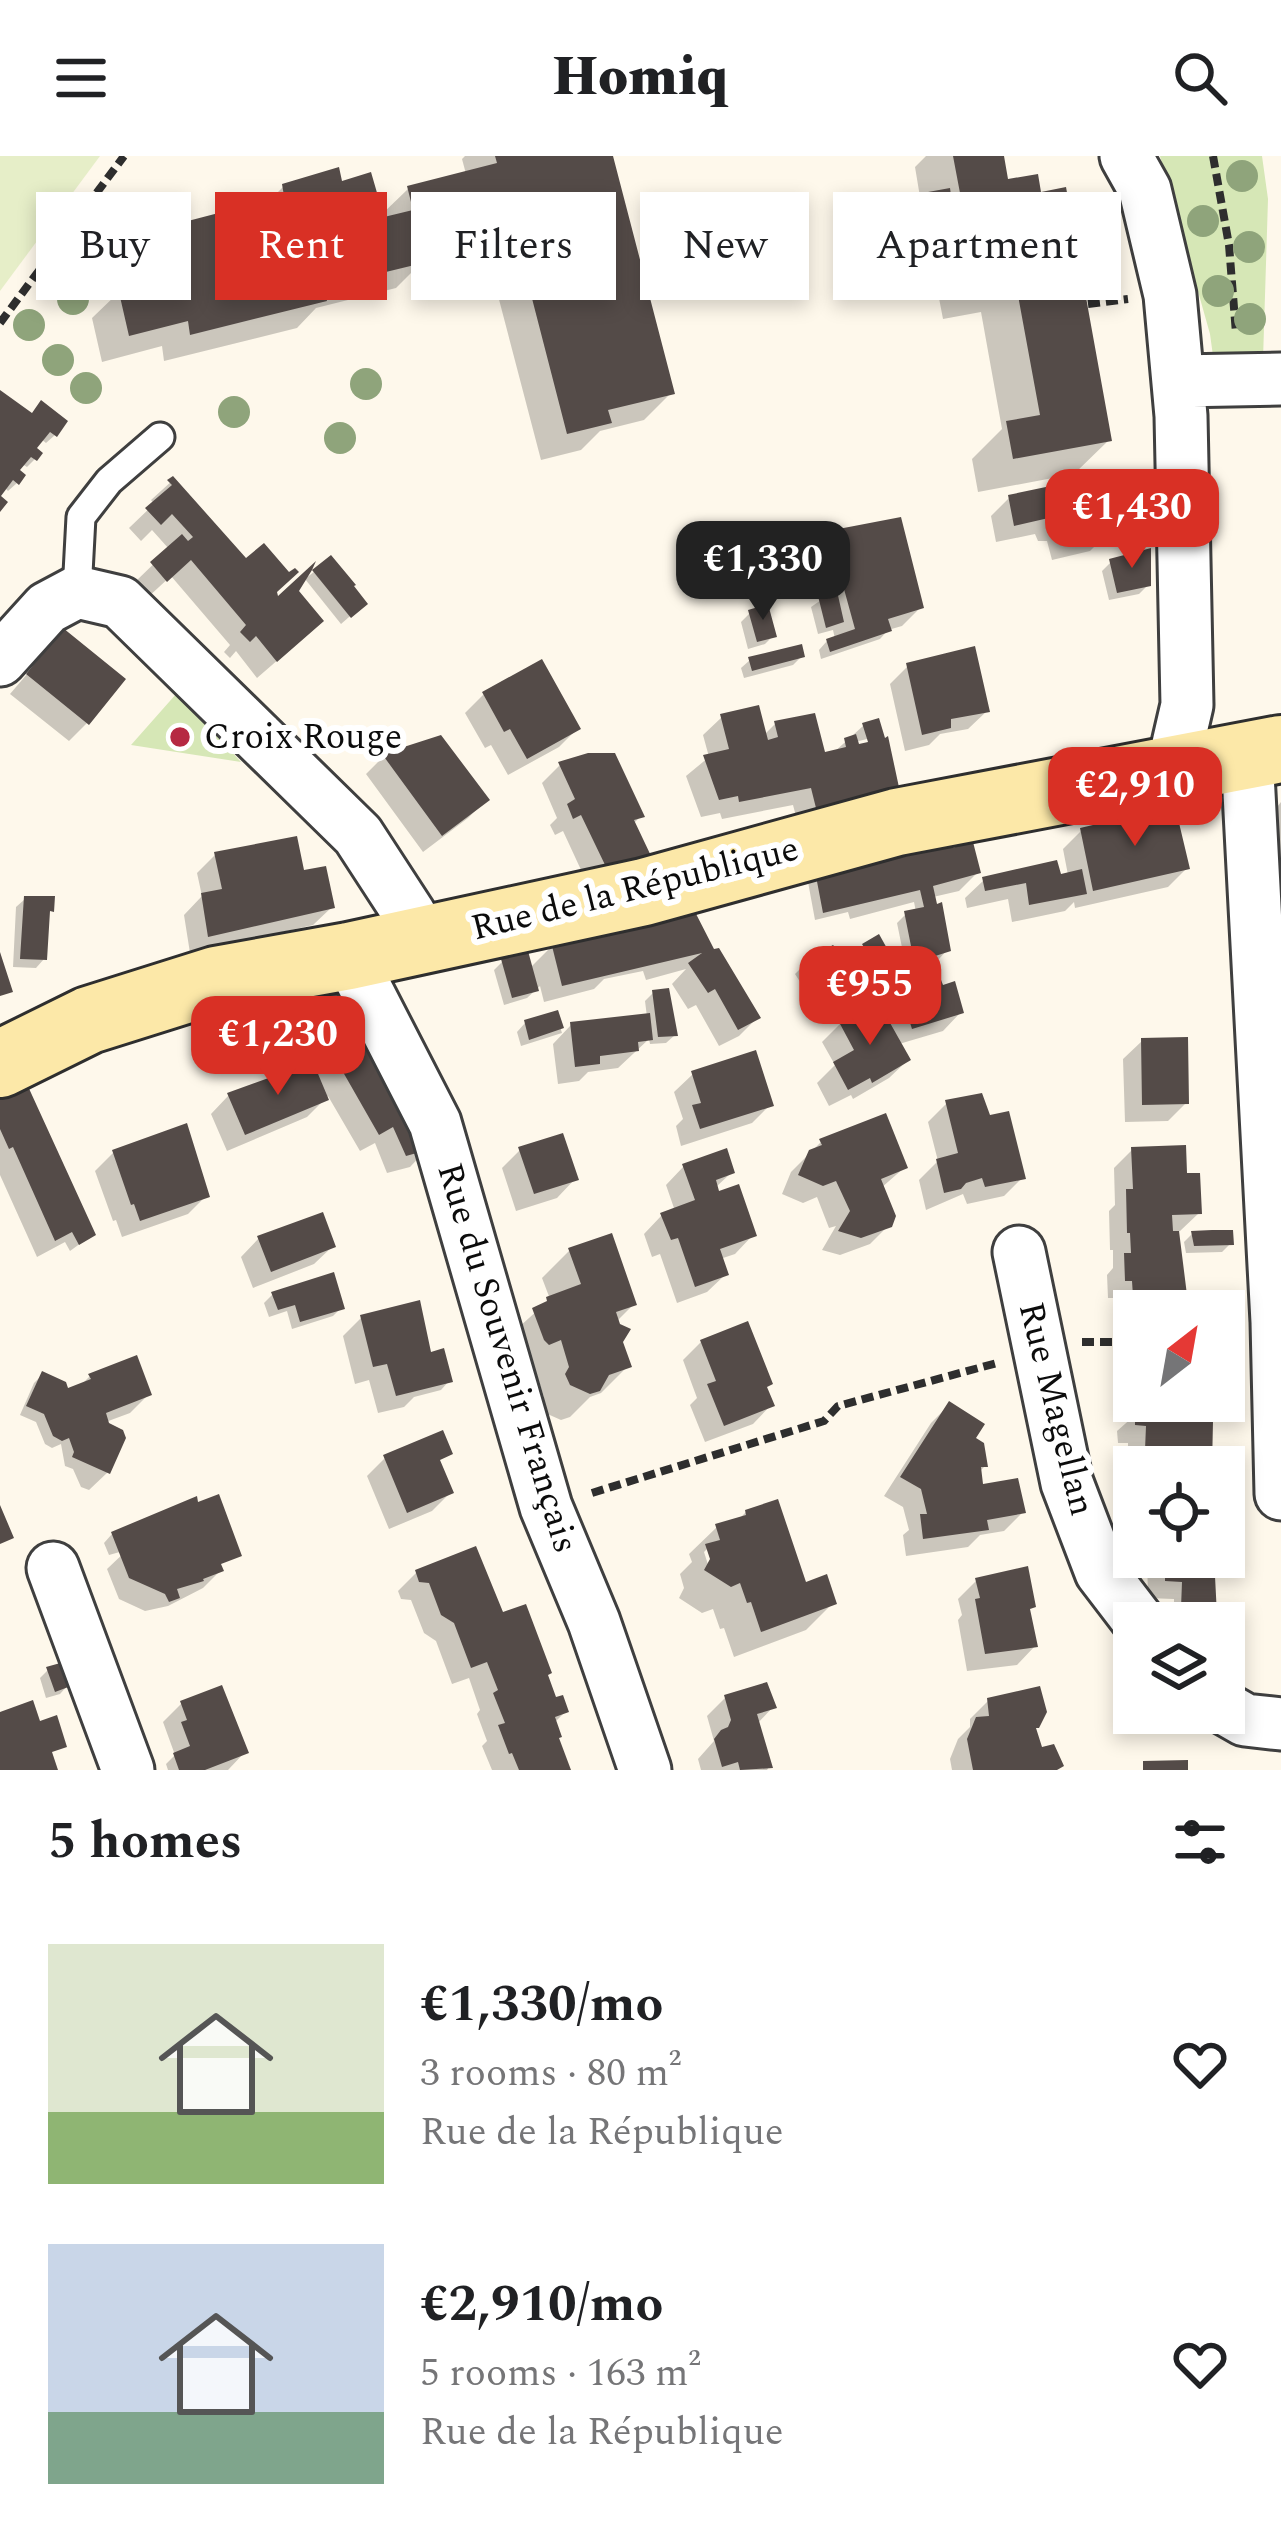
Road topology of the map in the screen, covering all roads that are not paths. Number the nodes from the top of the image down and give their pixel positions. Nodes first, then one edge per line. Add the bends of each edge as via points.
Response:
1 (1126, 156) edge
2 (1260, 379) edge
3 (1179, 381) junction
4 (160, 437) dead end
5 (76, 592) junction
6 (0, 660) edge
7 (1264, 752) edge
8 (1181, 767) junction
9 (419, 940) junction
10 (349, 956) junction
11 (0, 1064) edge
12 (1019, 1252) dead end
13 (1279, 1322) edge
14 (1281, 1494) edge
15 (53, 1568) dead end
16 (1124, 1602) edge
17 (1245, 1720) edge
18 (1281, 1724) edge
19 (128, 1770) edge
20 (645, 1770) edge

1 - 3 street via 1145,190 1170,295
2 - 3 street
3 - 8 street via 1187,705
4 - 5 lane via 81,517
5 - 6 street via 47,608
5 - 9 street via 120,602 358,835
7 - 8 street, Rue de la République
7 - 13 street
8 - 9 street, Rue de la République via 897,822 644,892
9 - 10 street, Rue de la République
10 - 11 street, Rue de la République via 216,980 89,1020
10 - 20 street, Rue du Souvenir Français via 435,1123 546,1507
12 - 16 street, Rue Magellan via 1067,1483 1102,1572
13 - 14 street
15 - 19 street
17 - 18 street

